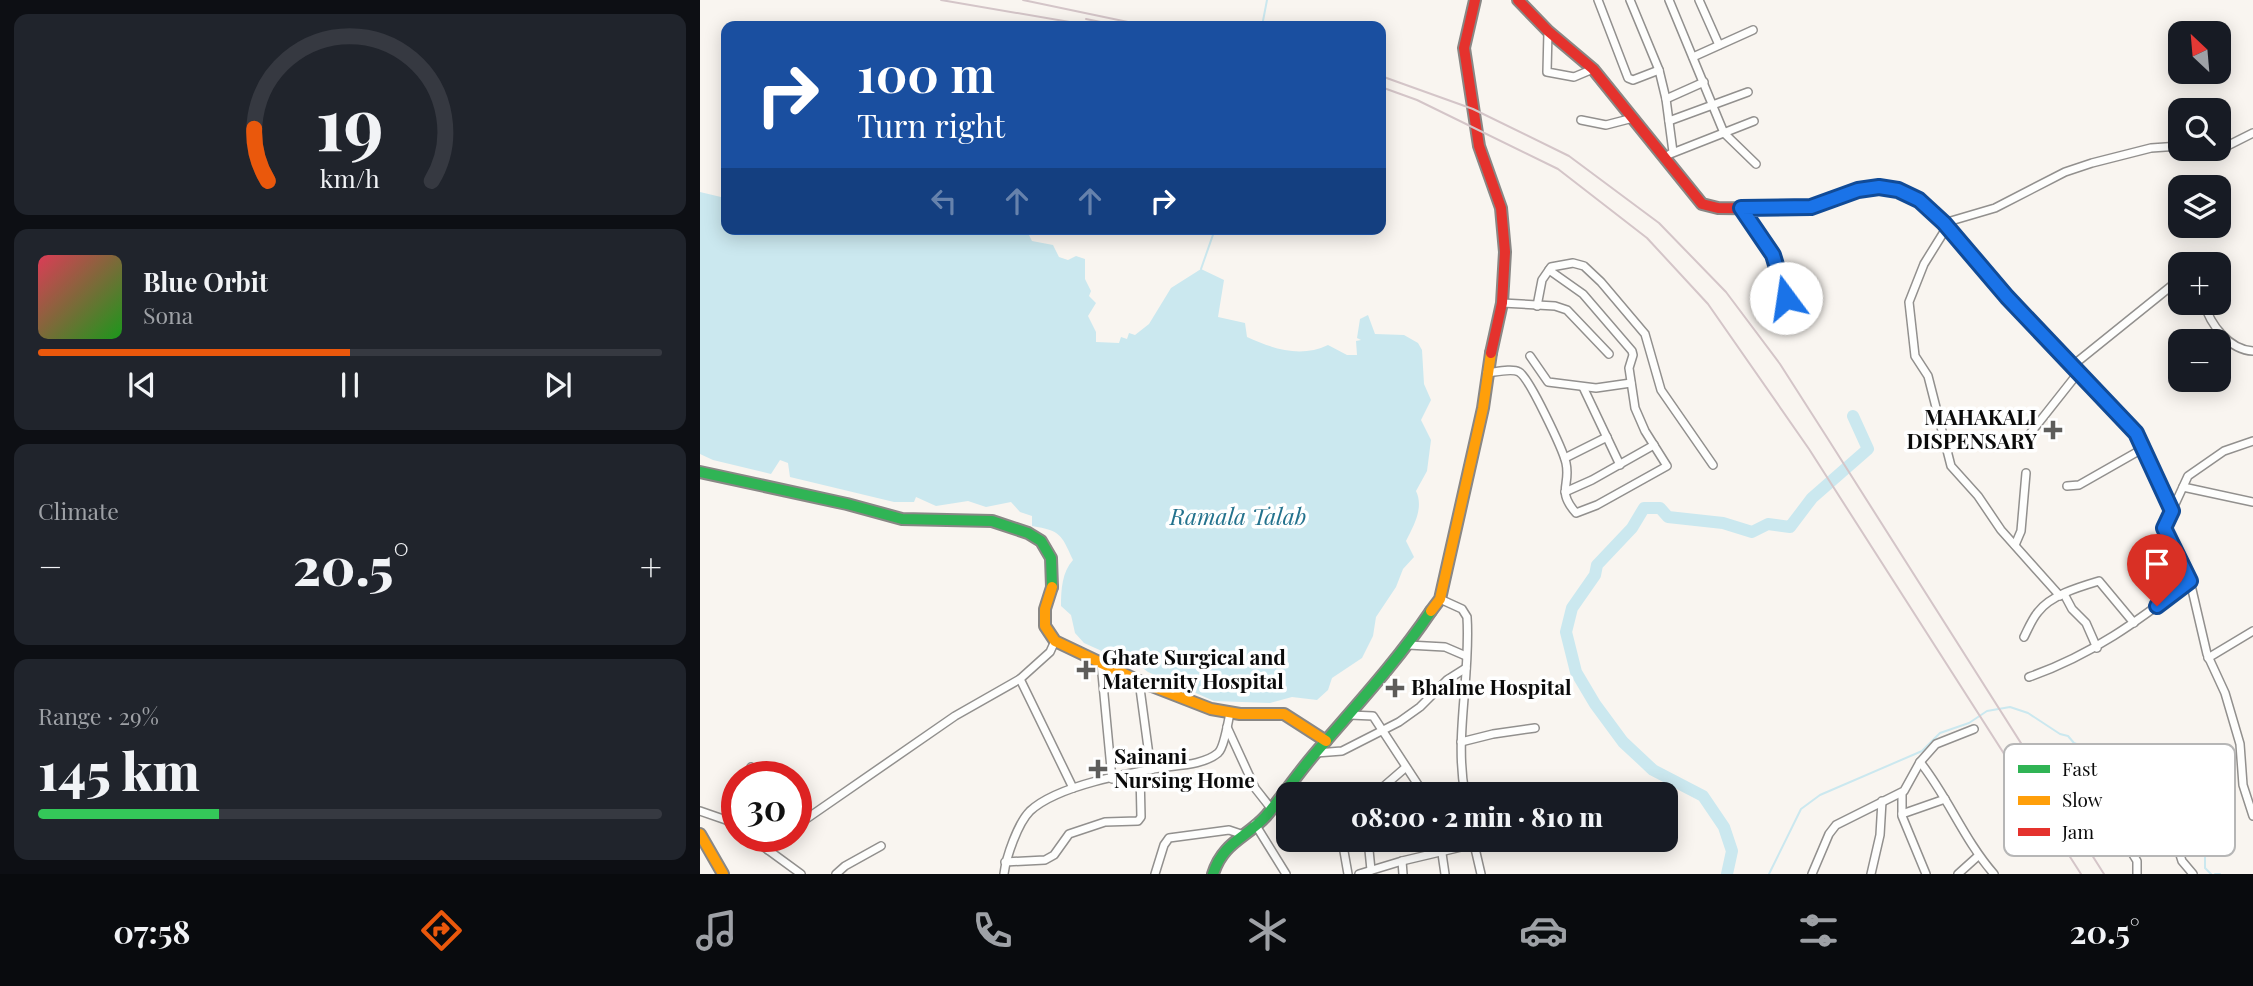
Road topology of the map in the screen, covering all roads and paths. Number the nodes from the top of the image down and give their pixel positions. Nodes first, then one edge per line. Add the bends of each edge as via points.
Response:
1 (1475, 0) edge
2 (1519, 0) edge
3 (1530, 0) edge
4 (1598, 0) edge
5 (1630, 0) edge
6 (1669, 0) edge
7 (1699, 0) edge
8 (1753, 30) dead end
9 (1548, 31) junction
10 (1719, 46) junction
11 (1693, 57) junction
12 (1592, 69) junction
13 (1659, 70) junction
14 (1704, 82) junction
15 (1748, 92) dead end
16 (1666, 99) junction
17 (1713, 104) junction
18 (1633, 118) junction
19 (1581, 120) dead end
20 (1669, 121) junction
21 (1754, 121) dead end
22 (1724, 133) junction
23 (2253, 133) edge
24 (2231, 144) edge
25 (2168, 147) edge
26 (1668, 154) junction
27 (1756, 164) dead end
28 (1741, 208) junction
29 (1945, 225) junction
30 (1549, 270) junction
31 (2168, 289) edge
32 (1786, 298) dead end
33 (1502, 303) junction
34 (1537, 306) junction
35 (2208, 315) edge
36 (2253, 351) edge
37 (1609, 354) dead end
38 (1530, 356) dead end
39 (2075, 370) junction
40 (1487, 373) junction
41 (1631, 383) junction
42 (1583, 387) junction
43 (2029, 435) dead end
44 (1607, 437) junction
45 (2253, 441) edge
46 (1654, 445) junction
47 (2144, 449) junction
48 (1564, 458) junction
49 (1620, 464) junction
50 (1713, 465) dead end
51 (700, 472) edge
52 (2026, 473) dead end
53 (2067, 486) dead end
54 (2183, 487) junction
55 (1565, 492) junction
56 (2253, 502) edge
57 (2172, 511) junction
58 (2015, 545) junction
59 (2190, 581) junction
60 (2062, 595) junction
61 (1440, 599) junction
62 (2134, 623) junction
63 (2253, 631) edge
64 (2024, 637) dead end
65 (1055, 641) junction
66 (1408, 645) junction
67 (2097, 648) junction
68 (1466, 656) junction
69 (2208, 658) junction
70 (1101, 663) junction
71 (1466, 668) junction
72 (2029, 677) dead end
73 (1020, 679) junction
74 (1139, 681) junction
75 (1230, 713) junction
76 (1350, 715) junction
77 (1227, 726) junction
78 (1535, 728) dead end
79 (1974, 729) dead end
80 (1383, 730) junction
81 (1326, 741) junction
82 (1461, 742) junction
83 (1315, 753) junction
84 (1920, 762) junction
85 (1405, 768) junction
86 (1151, 770) junction
87 (1140, 772) junction
88 (1112, 779) junction
89 (1389, 782) edge
90 (1415, 782) edge
91 (1464, 782) edge
92 (1073, 789) junction
93 (1902, 793) junction
94 (1945, 799) junction
95 (1882, 801) junction
96 (1270, 807) junction
97 (700, 811) edge
98 (1902, 814) junction
99 (812, 815) edge
100 (2253, 817) edge
101 (721, 818) edge
102 (1255, 824) junction
103 (700, 834) edge
104 (1241, 834) junction
105 (881, 846) dead end
106 (771, 852) edge
107 (1344, 852) edge
108 (1369, 852) edge
109 (1441, 852) joint
110 (1476, 852) edge
111 (1978, 856) junction
112 (2134, 856) edge
113 (2179, 856) edge
114 (1402, 861) junction
115 (1005, 862) junction
116 (1371, 870) junction
117 (723, 874) edge
118 (801, 874) edge
119 (836, 874) edge
120 (1004, 874) edge
121 (1155, 874) edge
122 (1213, 874) edge
123 (1286, 874) edge
124 (1348, 874) edge
125 (1359, 874) edge
126 (1404, 874) edge
127 (1445, 874) edge
128 (1482, 874) edge
129 (1812, 874) edge
130 (1871, 874) edge
131 (1926, 874) edge
132 (1958, 874) edge
133 (1994, 874) edge
134 (2137, 874) edge
135 (2193, 874) edge

1 - 33 street via 1464,48 1479,146 1501,208 1505,252
2 - 3 street via 1527,4
2 - 9 street
4 - 13 street via 1628,78
5 - 13 street
6 - 11 street
7 - 10 street
8 - 10 street
9 - 12 street
9 - 12 street via 1547,72 1574,77
10 - 11 street
11 - 14 street
12 - 18 street
13 - 16 street
14 - 16 street
14 - 17 street
15 - 17 street
16 - 20 street
17 - 20 street
17 - 22 street
18 - 19 street via 1606,125
18 - 26 street
20 - 26 street
21 - 22 street
22 - 26 street
22 - 27 street
23 - 24 street
25 - 29 street via 2065,172 2006,203
26 - 28 street via 1702,204
28 - 29 street via 1811,207 1858,190 1887,187 1909,194
28 - 32 street via 1773,255
29 - 39 street
29 - 58 street via 1909,302 1915,356 1928,376 1951,466
30 - 34 street
30 - 41 street via 1583,294 1632,351
30 - 50 street via 1573,263 1584,266 1622,307 1646,336 1666,398
31 - 39 street
33 - 34 street
33 - 40 street
34 - 37 street via 1567,310
35 - 36 street via 2225,339
38 - 42 street via 1546,382
39 - 43 street
39 - 47 street via 2131,427
40 - 48 street via 1516,371 1523,375
40 - 61 street
41 - 42 street
41 - 46 street via 1636,410
42 - 44 street
44 - 48 street
44 - 49 street
45 - 54 street via 2224,451 2188,476
46 - 49 street
46 - 55 street via 1667,467 1597,505 1576,513
47 - 53 street via 2079,485
47 - 57 street
48 - 55 street
49 - 55 street
51 - 65 street via 902,519 992,521 1028,533 1041,541 1051,558 1052,587 1045,626
52 - 58 street via 2021,531
54 - 56 street
54 - 57 street
57 - 59 street via 2164,528
58 - 60 street
59 - 62 street
59 - 69 street
60 - 62 street via 2099,581
60 - 64 street via 2038,611
60 - 67 street via 2086,623
61 - 66 street
61 - 68 street via 1465,613
62 - 67 street
63 - 69 street
65 - 70 street
65 - 73 street via 1050,652
66 - 68 street via 1442,646
66 - 76 street
67 - 72 street
68 - 71 street
69 - 100 street via 2225,694 2239,744 2242,785
70 - 74 street
70 - 88 street
71 - 80 street via 1420,707
71 - 82 street
73 - 92 street
73 - 99 street via 955,716
74 - 75 street
74 - 86 street
75 - 77 street
75 - 81 street via 1284,714
76 - 80 street via 1372,715
76 - 81 street
77 - 86 street via 1216,754
77 - 96 street via 1255,788
78 - 82 street
79 - 84 street via 1936,744
80 - 83 street via 1342,751
80 - 85 street
81 - 83 street
82 - 91 street
83 - 96 street
84 - 93 street
84 - 94 street
85 - 89 street
85 - 90 street
86 - 87 street
87 - 88 street
87 - 115 street via 1138,821 1105,822 1069,834 1045,860
88 - 92 street
92 - 115 street via 1029,812
93 - 95 street
93 - 98 street
94 - 98 street
94 - 111 street
95 - 129 street via 1836,825
95 - 130 street
96 - 102 street
97 - 101 street
98 - 131 street
102 - 104 street
102 - 123 street
103 - 117 street
104 - 121 street via 1228,830 1169,838
104 - 122 street via 1217,861
105 - 119 street
106 - 118 street
107 - 124 street
108 - 116 street
109 - 114 street
109 - 127 street
110 - 128 street
111 - 132 street
111 - 133 street
112 - 134 street
113 - 135 street
114 - 116 street
114 - 126 street
115 - 120 street
116 - 125 street

